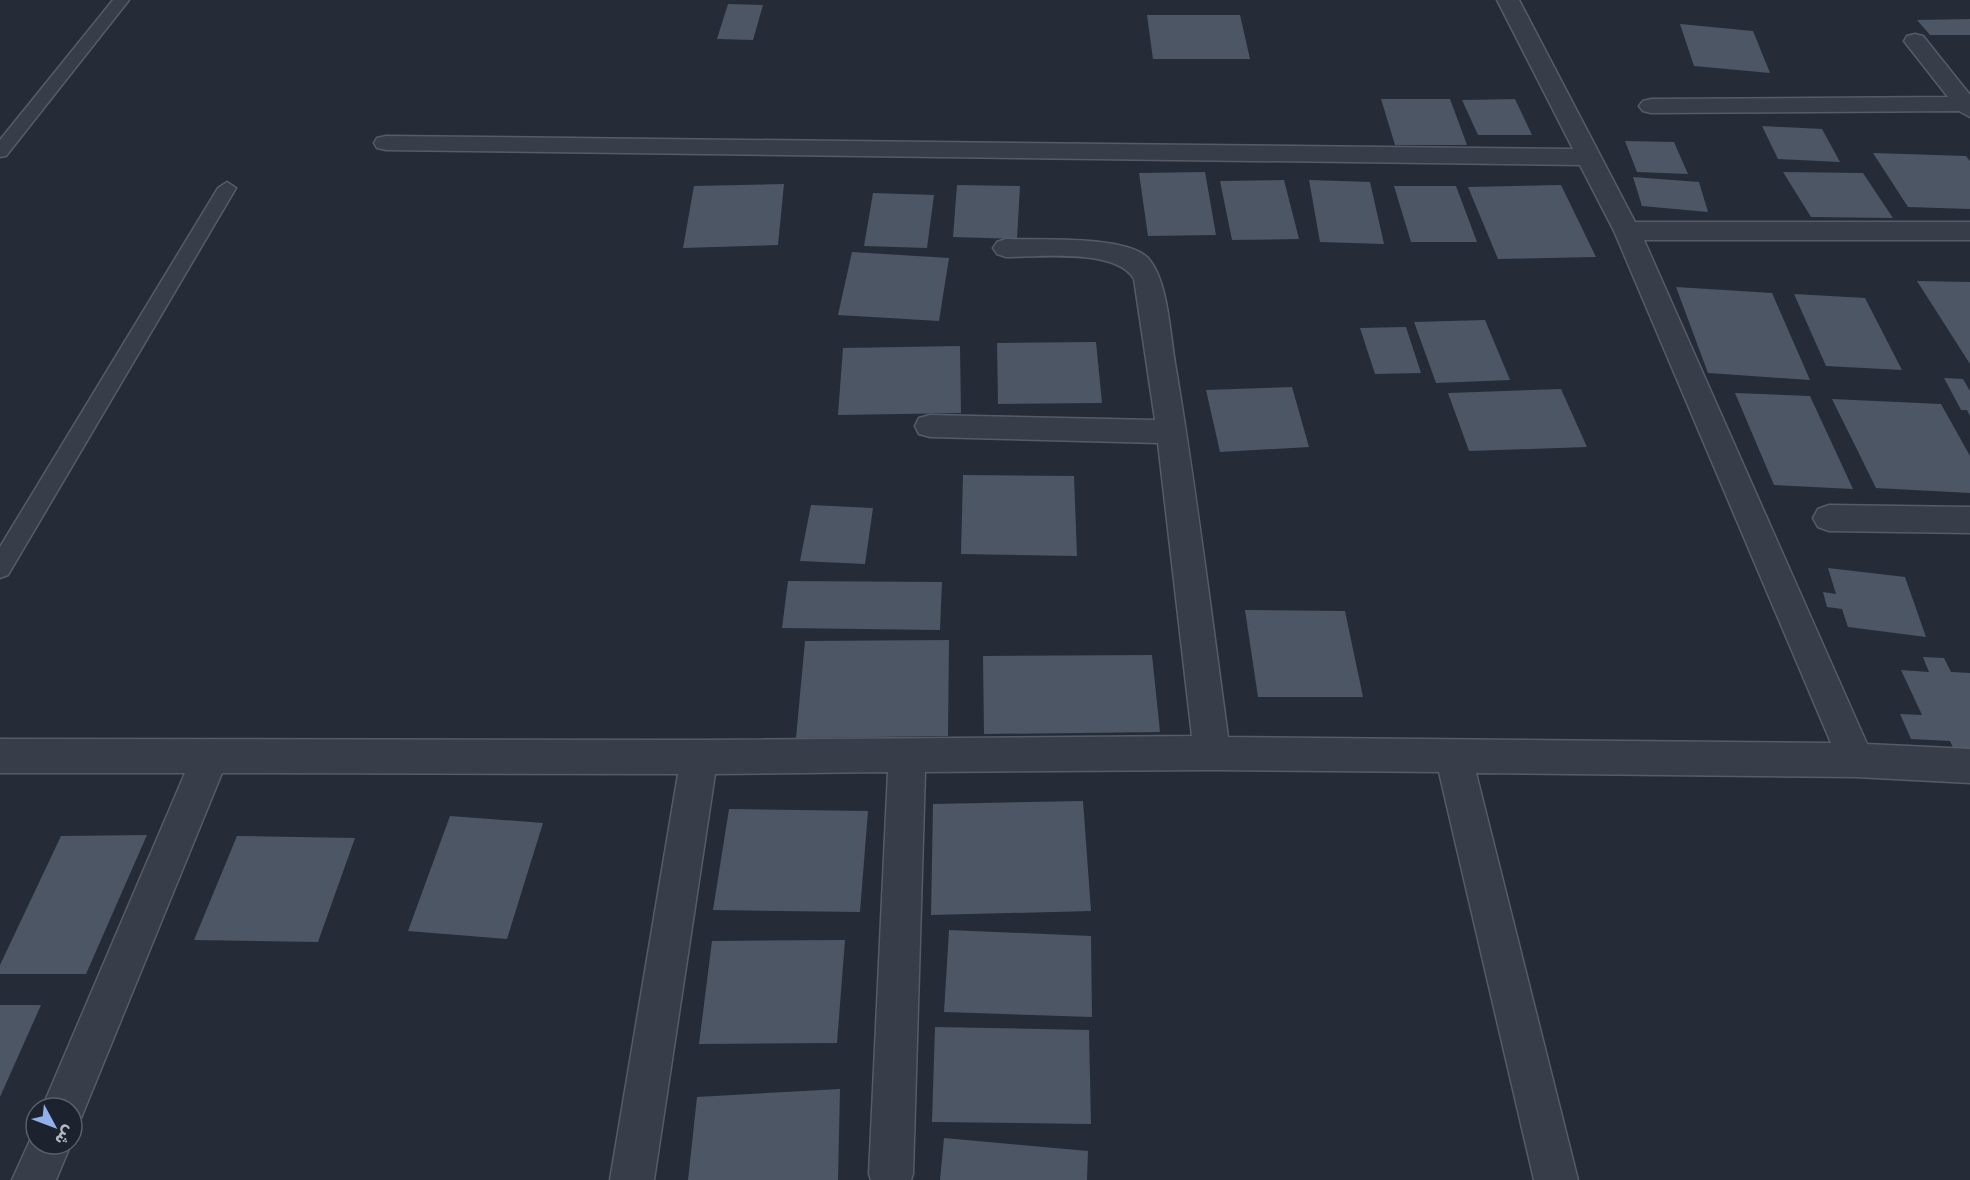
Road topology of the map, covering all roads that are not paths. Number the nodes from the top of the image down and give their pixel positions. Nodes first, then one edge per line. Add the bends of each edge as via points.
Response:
1 (121, 0) edge
2 (1508, 0) edge
3 (1915, 41) dead end
4 (1651, 106) dead end
5 (1968, 107) edge
6 (386, 143) dead end
7 (0, 152) edge
8 (1589, 157) junction
9 (227, 188) dead end
10 (1627, 231) junction
11 (1970, 231) edge
12 (1006, 248) dead end
13 (930, 426) dead end
14 (1172, 432) junction
15 (1829, 518) dead end
16 (1970, 520) edge
17 (0, 568) edge
18 (1212, 753) junction
19 (908, 755) junction
20 (0, 756) edge
21 (210, 757) junction
22 (699, 757) junction
23 (1454, 757) junction
24 (1856, 760) junction
25 (1970, 766) edge
26 (69, 1096) edge
27 (44, 1156) edge
28 (891, 1174) dead end
29 (34, 1180) edge
30 (632, 1180) edge
31 (1556, 1180) edge

1 - 7 lane
2 - 8 street
3 - 5 street
4 - 5 street
6 - 8 street
8 - 10 street
9 - 17 lane
10 - 11 street
10 - 24 street
12 - 14 street via 1109,251 1138,263 1147,279
13 - 14 street
14 - 18 street
15 - 16 street
18 - 19 street
18 - 23 street
19 - 22 street
19 - 28 street
20 - 21 street
21 - 22 street
21 - 26 street
22 - 30 street
23 - 24 street
23 - 31 street
24 - 25 street
27 - 29 street

